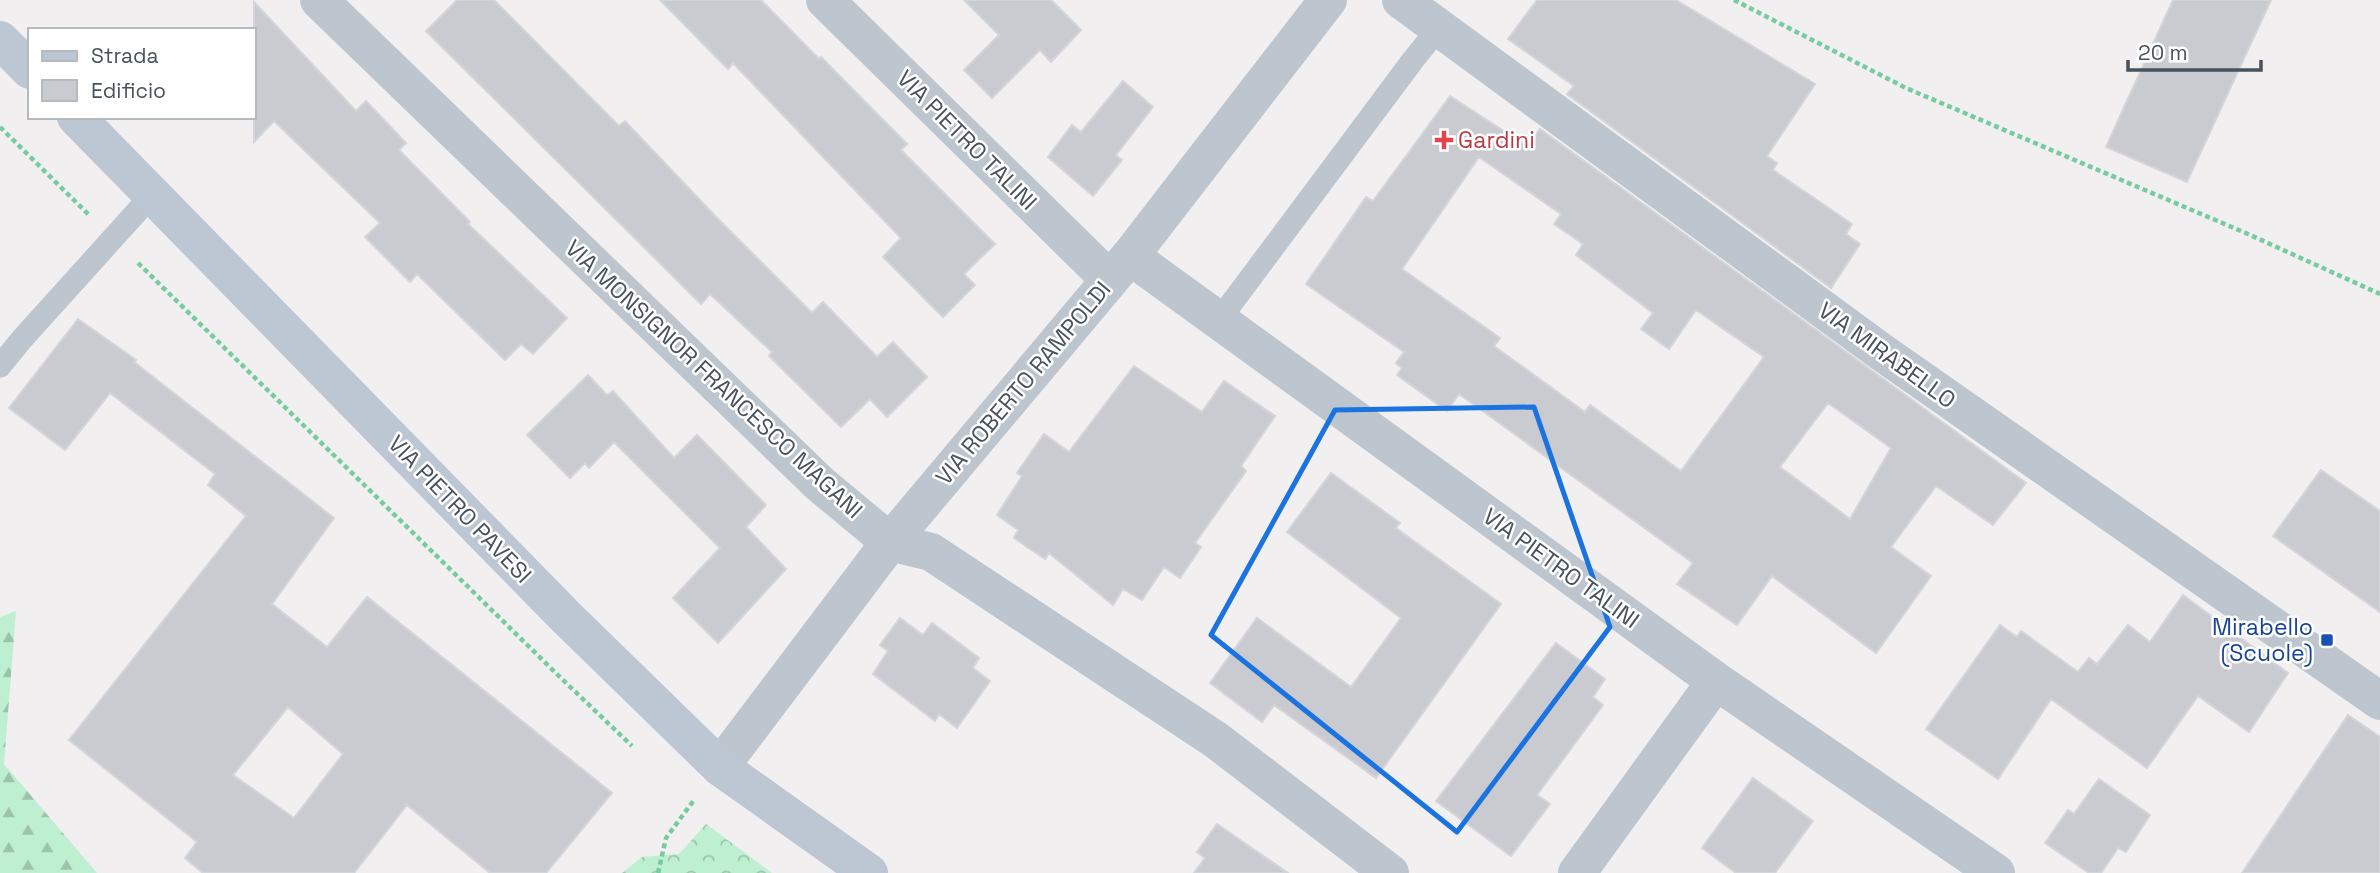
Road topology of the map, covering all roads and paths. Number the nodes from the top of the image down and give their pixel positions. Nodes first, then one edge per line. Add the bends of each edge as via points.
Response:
1 (319, 0) edge
2 (825, 0) edge
3 (1328, 0) edge
4 (1401, 0) edge
5 (1734, 0) edge
6 (1439, 28) junction
7 (0, 40) edge
8 (28, 68) edge
9 (78, 119) edge
10 (0, 127) edge
11 (152, 195) junction
12 (114, 240) junction
13 (1120, 268) junction
14 (2380, 294) edge
15 (1219, 320) junction
16 (0, 366) edge
17 (890, 542) junction
18 (1716, 681) junction
19 (2380, 701) edge
20 (635, 748) dead end
21 (720, 767) junction
22 (684, 792) dead end
23 (694, 801) junction
24 (658, 873) edge
25 (869, 873) edge
26 (1390, 873) edge
27 (1577, 873) edge
28 (1996, 873) edge

1 - 17 street, VIA MONSIGNOR FRANCESCO MAGANI via 820,484
2 - 13 street, VIA PIETRO TALINI
3 - 13 street, VIA ROBERTO RAMPOLDI
4 - 6 street, VIA MIRABELLO
5 - 14 path via 1906,88
6 - 15 lane
6 - 19 street, VIA MIRABELLO via 1880,351
7 - 8 street
9 - 11 street, VIA PIETRO PAVESI
10 - 12 path
11 - 12 lane
11 - 21 street, VIA PIETRO PAVESI via 566,617
12 - 16 lane
12 - 20 path
13 - 15 street, VIA PIETRO TALINI
13 - 17 street, VIA ROBERTO RAMPOLDI
15 - 18 street, VIA PIETRO TALINI
17 - 21 street, VIA ROBERTO RAMPOLDI
17 - 26 street, VIA MONSIGNOR FRANCESCO MAGANI via 931,552 1216,740
18 - 27 street
18 - 28 street, VIA PIETRO TALINI
21 - 23 path
21 - 25 street, VIA PIETRO PAVESI
22 - 23 path
23 - 24 path via 666,838

